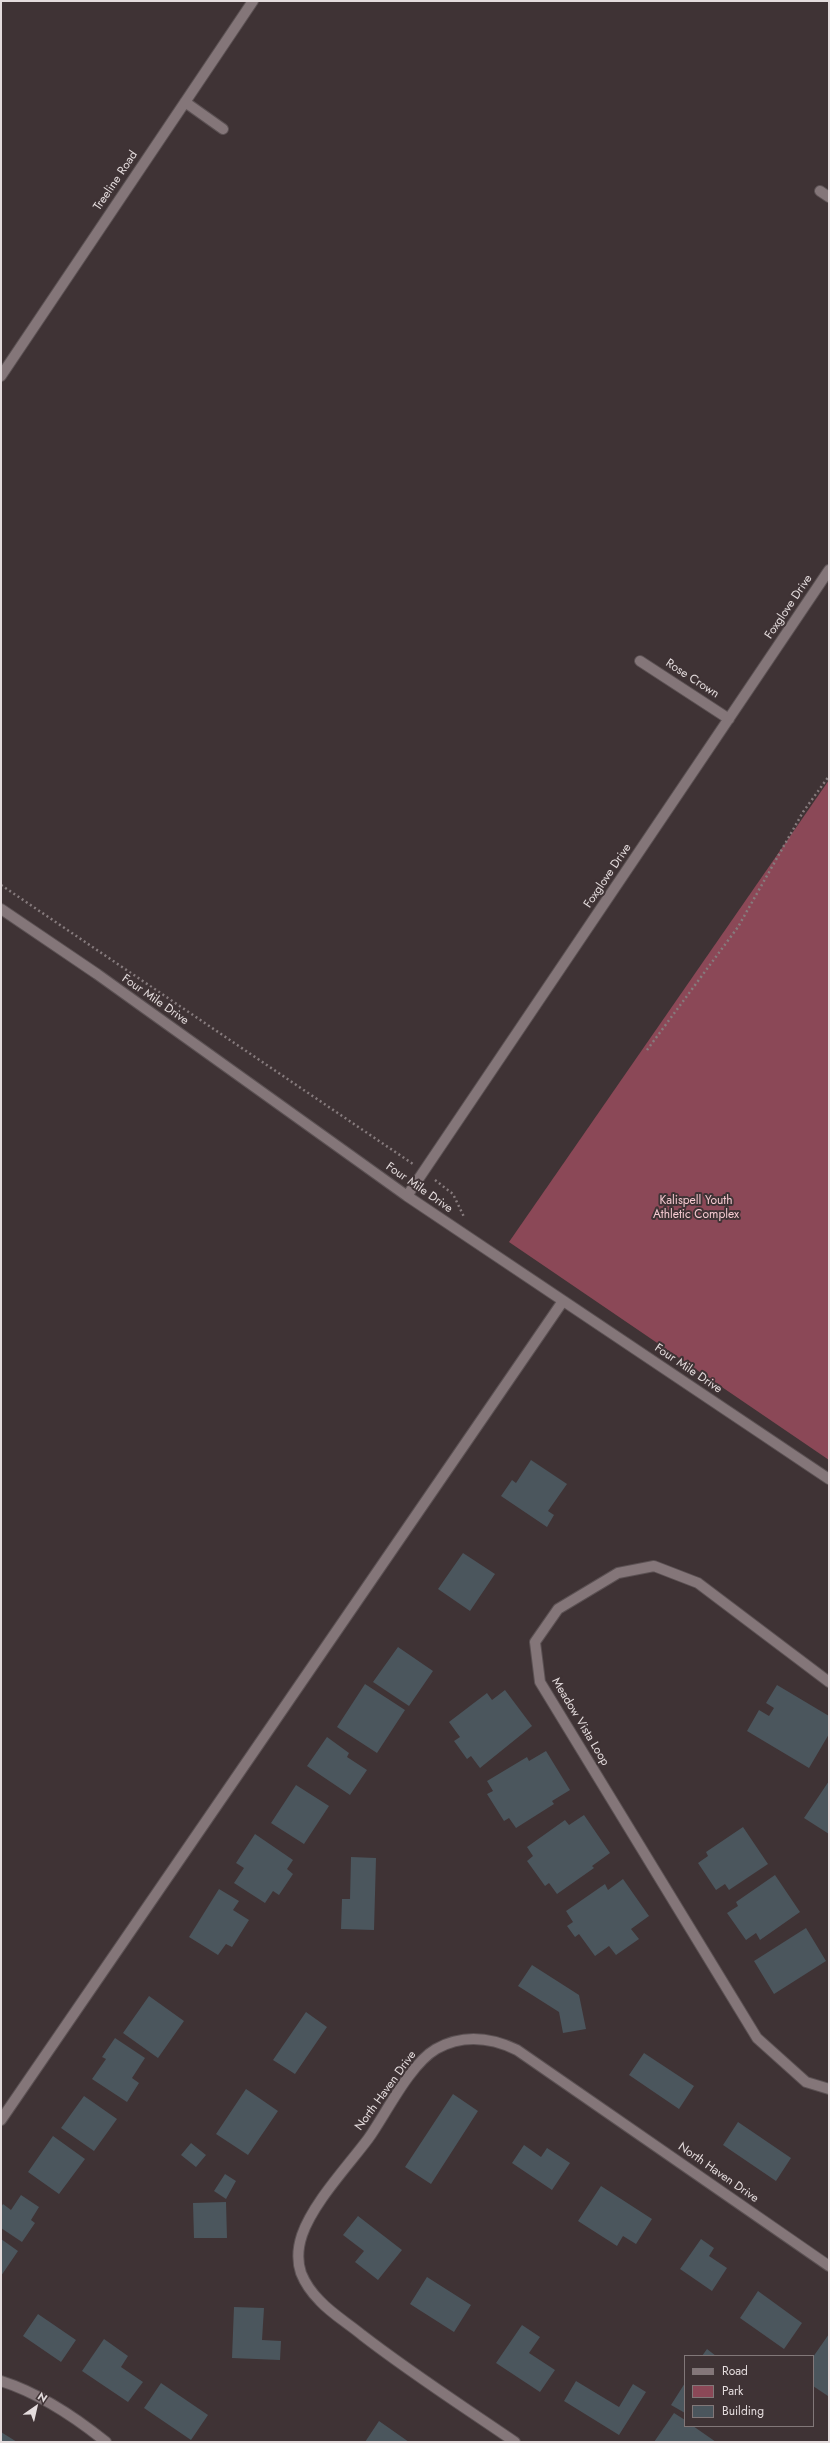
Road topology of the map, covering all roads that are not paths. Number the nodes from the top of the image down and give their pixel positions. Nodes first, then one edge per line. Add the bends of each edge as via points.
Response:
1 (253, 1) edge
2 (185, 102) junction
3 (223, 129) dead end
4 (820, 191) dead end
5 (829, 197) edge
6 (1, 376) edge
7 (829, 570) edge
8 (640, 661) dead end
9 (729, 719) junction
10 (1, 909) edge
11 (407, 1196) junction
12 (563, 1301) junction
13 (829, 1479) edge
14 (829, 1682) edge
15 (829, 2089) edge
16 (1, 2120) edge
17 (829, 2266) edge
18 (1, 2380) edge
19 (106, 2442) edge
20 (515, 2442) edge

1 - 2 street, Treeline Road
2 - 3 street
2 - 6 street, Treeline Road
4 - 5 street
7 - 9 street, Foxglove Drive
8 - 9 street, Rose Crown
9 - 11 street, Foxglove Drive
10 - 11 street, Four Mile Drive via 97,974
11 - 12 street, Four Mile Drive
12 - 13 street, Four Mile Drive
12 - 16 street
14 - 15 street, Meadow Vista Loop via 698,1583 654,1566 618,1573 558,1609 534,1642 540,1682 757,2038 806,2082
17 - 20 street, North Haven Drive via 517,2050 503,2043 473,2039 459,2040 434,2050 416,2067 368,2139 342,2170 310,2218 298,2254 300,2272 320,2302 379,2348
18 - 19 street via 25,2389

